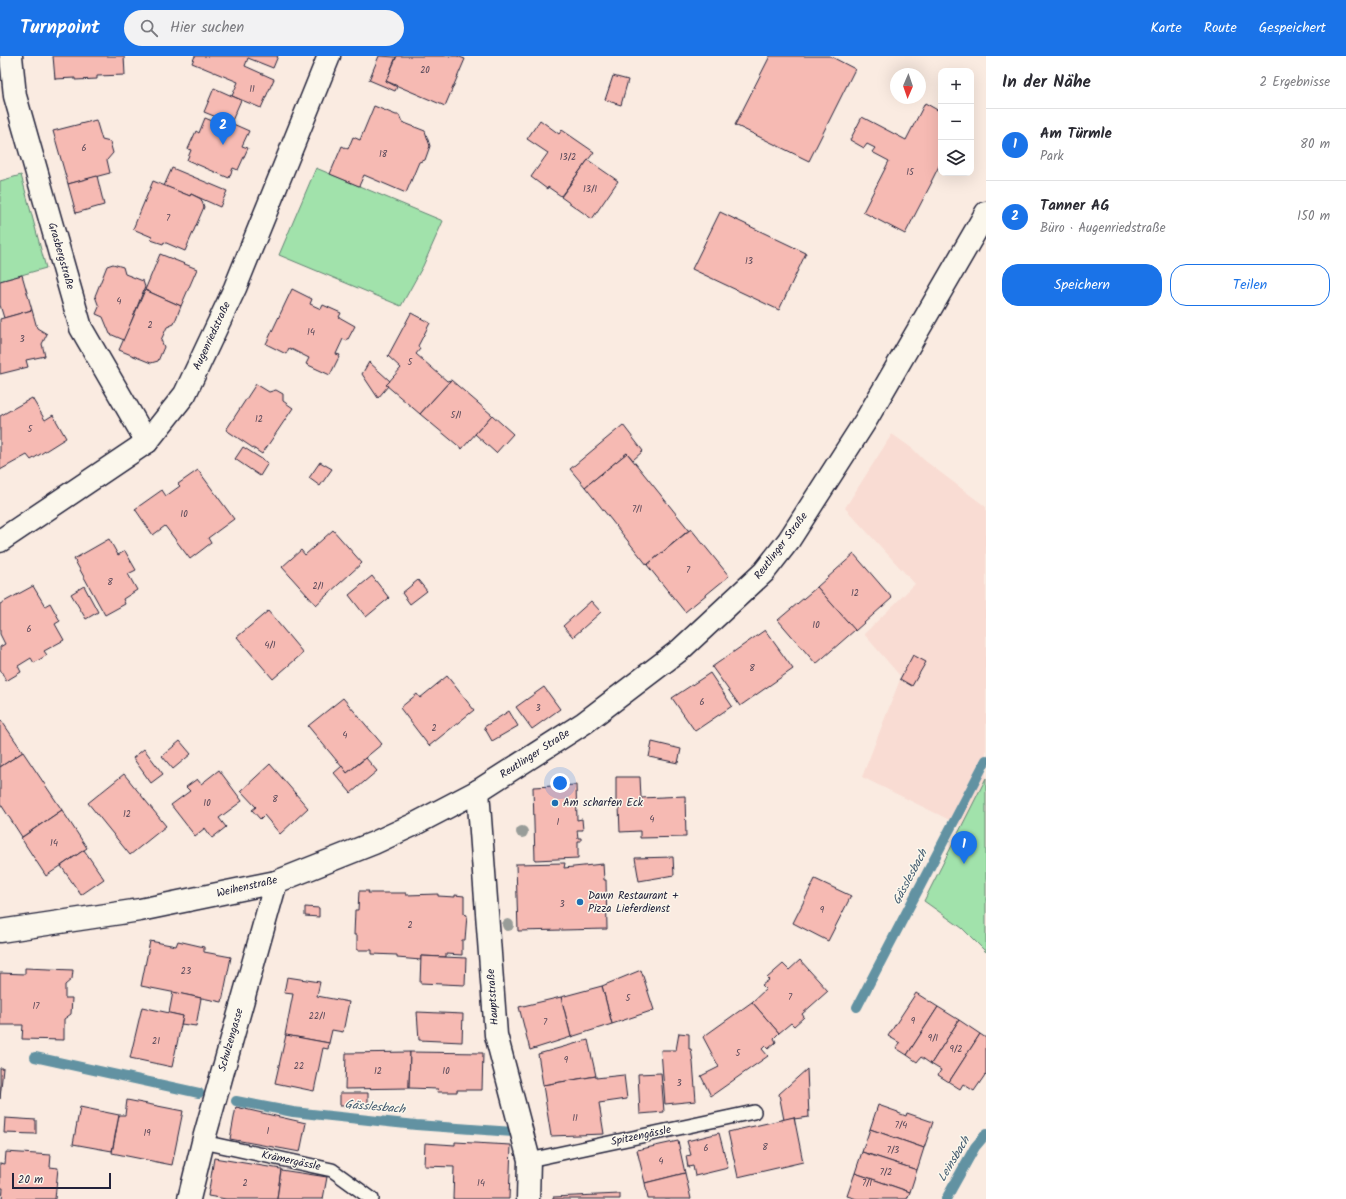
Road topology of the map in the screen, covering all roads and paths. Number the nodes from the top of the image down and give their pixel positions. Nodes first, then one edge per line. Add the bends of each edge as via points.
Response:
1 (11, 56) edge
2 (329, 56) edge
3 (986, 215) edge
4 (147, 442) junction
5 (0, 541) edge
6 (478, 791) junction
7 (276, 882) junction
8 (0, 930) edge
9 (754, 1112) dead end
10 (202, 1142) junction
11 (528, 1160) junction
12 (189, 1199) edge
13 (372, 1199) edge
14 (528, 1199) edge

1 - 4 street, Grasbergstraße via 15,96 81,328
2 - 4 street, Augenriedstraße via 238,280 185,394
3 - 6 street, Reutlinger Straße via 866,420 801,521 764,572 680,650 584,723
4 - 5 street, Augenriedstraße
6 - 7 street, Weihenstraße via 374,843
6 - 11 street, Hauptstraße via 496,1035
7 - 8 street, Weihenstraße via 140,910
7 - 10 street, Schulzengasse
9 - 11 lane, Spitzengässle
10 - 12 street, Schulzengasse
10 - 13 lane, Krämergässle via 332,1170
11 - 14 street, Hauptstraße

